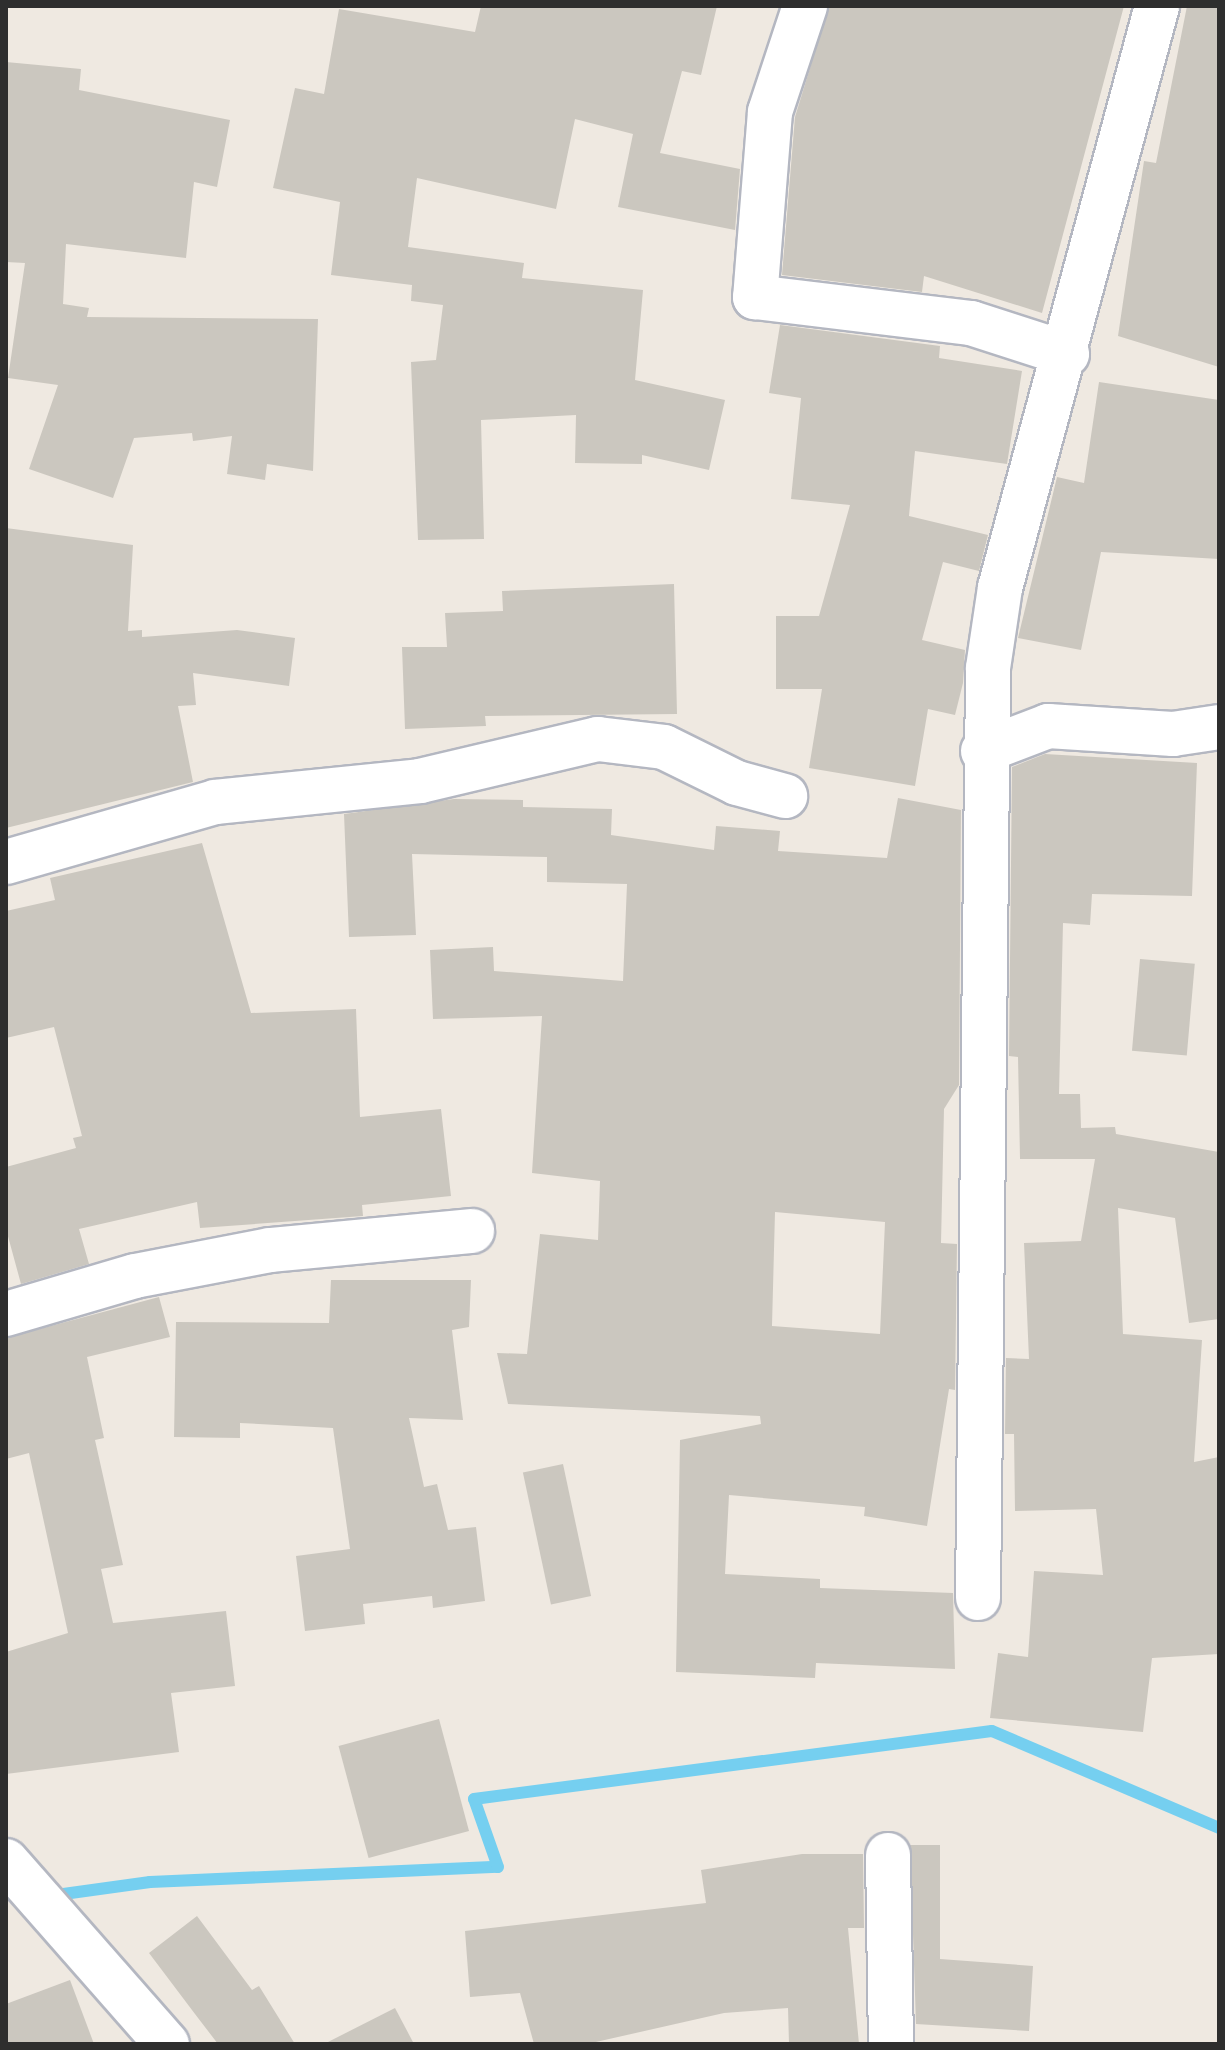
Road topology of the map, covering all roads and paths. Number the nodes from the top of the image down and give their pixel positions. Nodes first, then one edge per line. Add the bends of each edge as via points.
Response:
1 (805, 6) edge
2 (1157, 6) edge
3 (1067, 354) junction
4 (1219, 727) edge
5 (983, 751) junction
6 (785, 796) dead end
7 (6, 862) edge
8 (472, 1231) dead end
9 (6, 1314) edge
10 (978, 1598) dead end
11 (888, 1855) dead end
12 (13, 1869) edge
13 (167, 2044) edge
14 (891, 2044) edge

1 - 3 street via 770,112 755,297 971,323
2 - 3 street
3 - 5 street via 1000,588
4 - 5 street via 1173,734 1048,726
5 - 10 street
6 - 7 street via 737,783 664,747 598,739 420,781 215,802
8 - 9 street via 270,1250 135,1276
11 - 14 street
12 - 13 street

